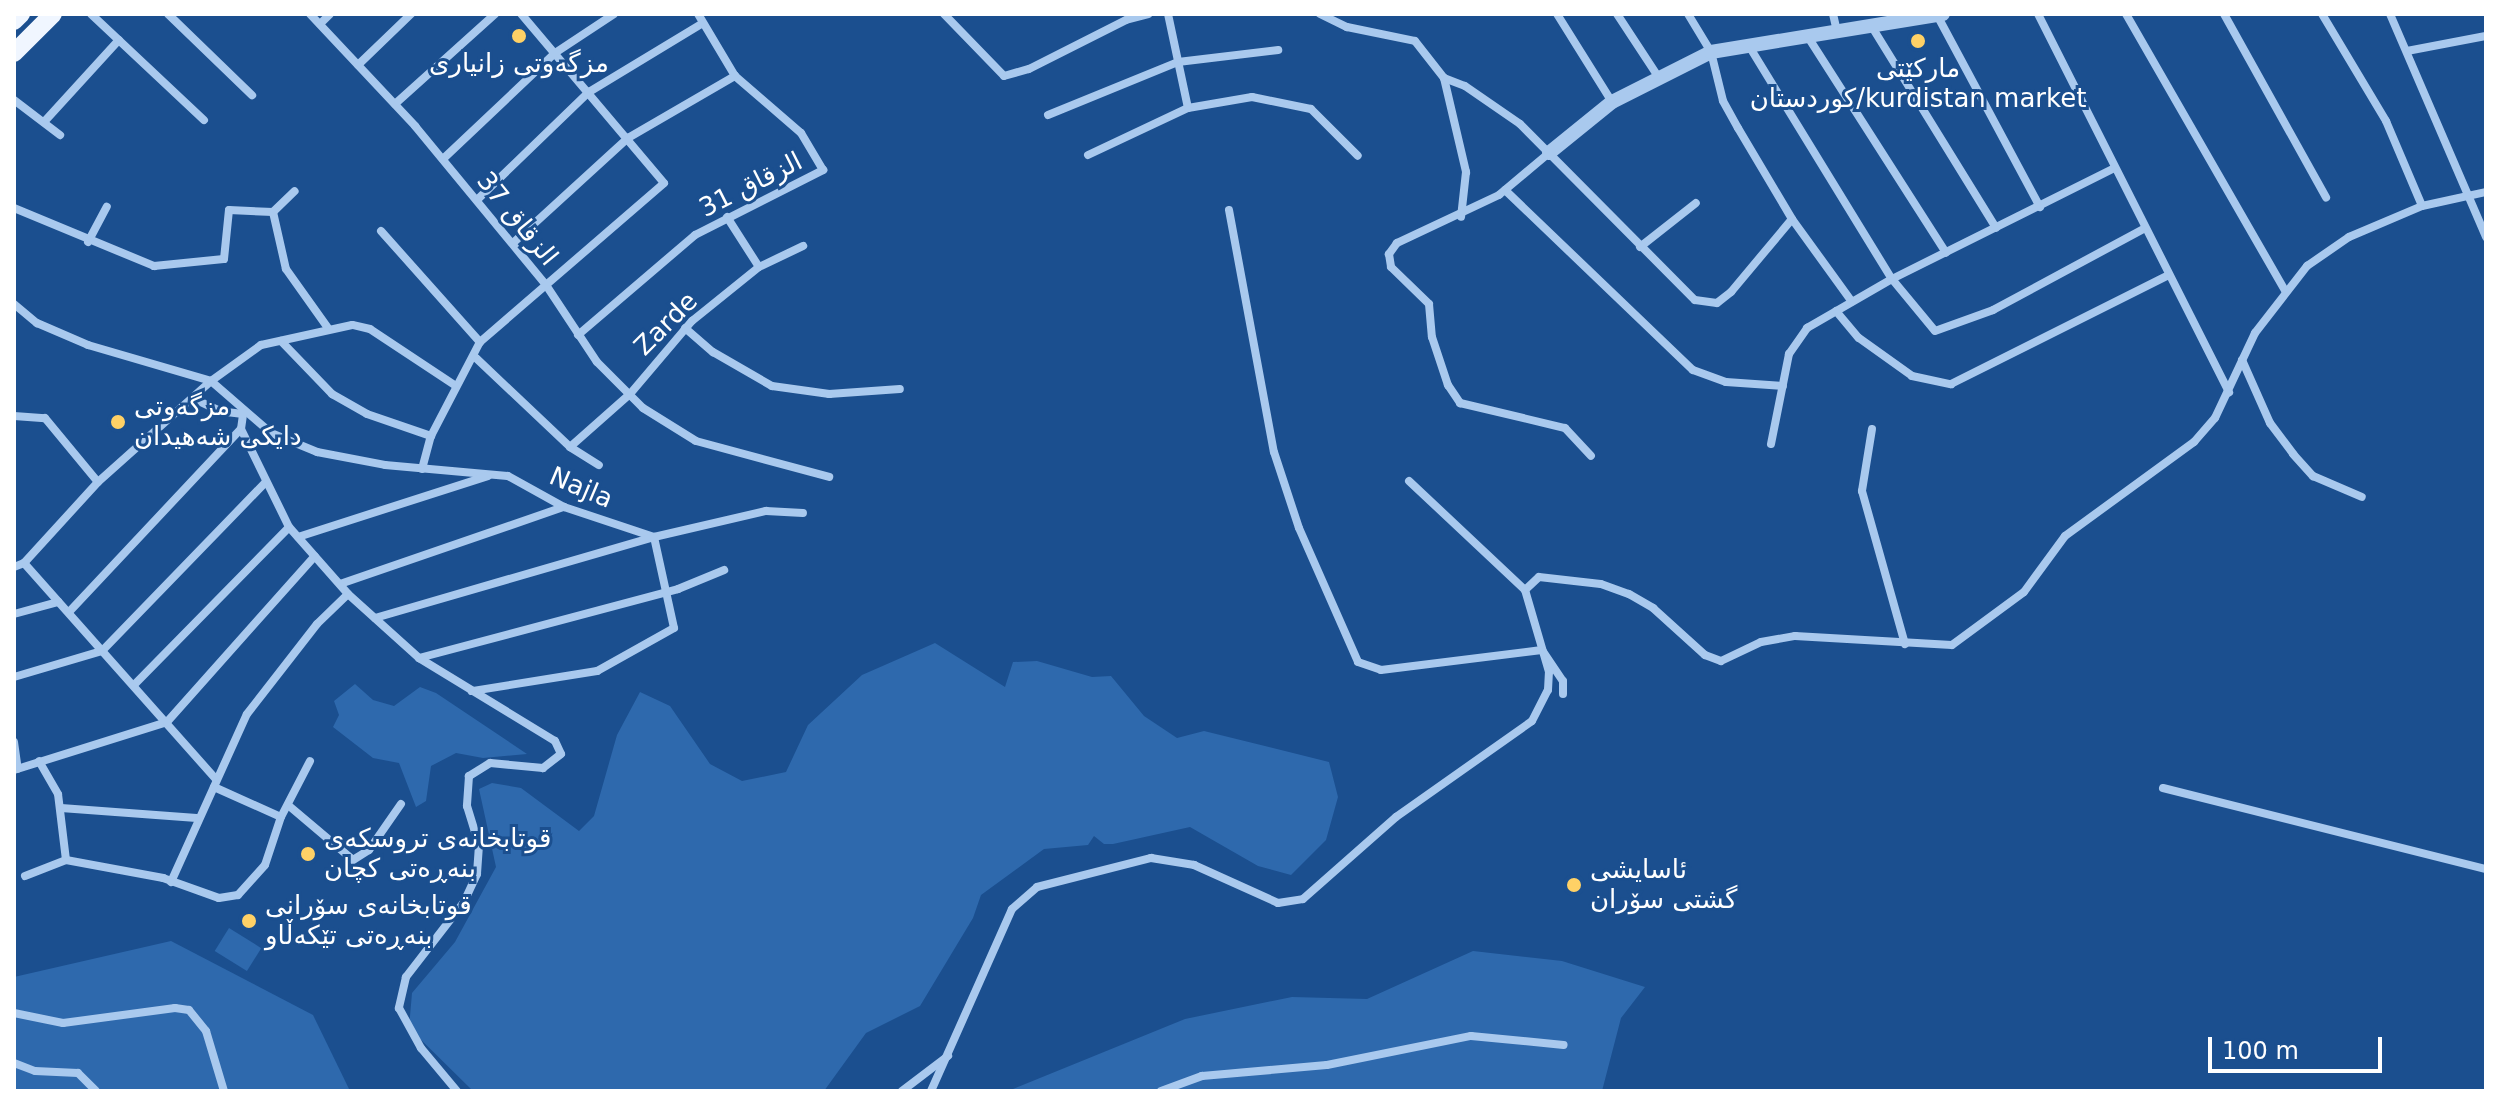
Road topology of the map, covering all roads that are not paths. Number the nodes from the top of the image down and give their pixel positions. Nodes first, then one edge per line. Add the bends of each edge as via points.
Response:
1 (21, 14) edge
2 (53, 14) edge
3 (91, 14) edge
4 (168, 14) edge
5 (310, 14) edge
6 (330, 14) edge
7 (411, 14) edge
8 (495, 14) edge
9 (521, 14) edge
10 (614, 14) edge
11 (698, 14) edge
12 (944, 14) edge
13 (1148, 14) edge
14 (1168, 14) edge
15 (1320, 14) edge
16 (1557, 14) edge
17 (1617, 14) edge
18 (1688, 14) edge
19 (1833, 14) edge
20 (1940, 14) edge
21 (2038, 14) edge
22 (2126, 14) edge
23 (2224, 14) edge
24 (2322, 14) edge
25 (2390, 14) edge
26 (1917, 17) edge
27 (14, 21) edge
28 (703, 23) junction
29 (320, 24) junction
30 (1872, 27) junction
31 (1837, 32) junction
32 (2486, 36) edge
33 (1808, 37) junction
34 (119, 40) junction
35 (1749, 45) junction
36 (1278, 50) dead end
37 (2407, 51) junction
38 (1711, 52) junction
39 (14, 53) edge
40 (555, 53) junction
41 (1178, 62) junction
42 (358, 65) junction
43 (735, 76) junction
44 (1444, 78) junction
45 (1659, 78) junction
46 (589, 92) junction
47 (252, 95) dead end
48 (14, 100) edge
49 (1612, 102) junction
50 (395, 104) junction
51 (1188, 108) junction
52 (1048, 115) dead end
53 (204, 120) dead end
54 (44, 122) junction
55 (60, 135) dead end
56 (628, 138) junction
57 (1549, 153) junction
58 (1088, 155) dead end
59 (1358, 156) dead end
60 (443, 159) junction
61 (2113, 169) junction
62 (1505, 190) junction
63 (295, 191) dead end
64 (2486, 192) edge
65 (2472, 196) junction
66 (2326, 197) dead end
67 (477, 200) junction
68 (1696, 203) dead end
69 (2422, 206) junction
70 (107, 207) dead end
71 (2040, 207) junction
72 (14, 208) edge
73 (1229, 210) dead end
74 (273, 212) junction
75 (727, 217) junction
76 (1461, 217) junction
77 (1792, 219) junction
78 (1996, 228) junction
79 (2145, 228) junction
80 (381, 231) dead end
81 (2486, 237) edge
82 (88, 242) junction
83 (513, 243) junction
84 (803, 246) dead end
85 (1640, 247) junction
86 (1946, 253) junction
87 (759, 267) junction
88 (2167, 276) junction
89 (1892, 279) junction
90 (546, 285) junction
91 (2285, 291) junction
92 (1852, 302) junction
93 (14, 304) edge
94 (1836, 311) junction
95 (328, 328) junction
96 (685, 328) junction
97 (578, 335) junction
98 (281, 341) junction
99 (480, 342) junction
100 (476, 358) junction
101 (2242, 360) junction
102 (211, 381) junction
103 (456, 386) junction
104 (1783, 386) junction
105 (900, 389) dead end
106 (2229, 392) junction
107 (630, 394) junction
108 (192, 398) junction
109 (243, 414) junction
110 (14, 416) edge
111 (241, 429) junction
112 (1872, 429) dead end
113 (431, 436) junction
114 (1771, 444) dead end
115 (570, 447) junction
116 (1591, 456) dead end
117 (599, 465) dead end
118 (422, 469) junction
119 (490, 475) junction
120 (829, 477) dead end
121 (1409, 481) dead end
122 (98, 482) junction
123 (266, 482) junction
124 (2362, 497) dead end
125 (564, 507) junction
126 (803, 513) dead end
127 (289, 527) junction
128 (298, 537) junction
129 (654, 537) junction
130 (315, 556) junction
131 (24, 563) junction
132 (14, 567) edge
133 (724, 570) dead end
134 (340, 584) junction
135 (666, 590) junction
136 (1525, 590) junction
137 (348, 594) junction
138 (58, 602) junction
139 (69, 612) junction
140 (14, 614) edge
141 (375, 618) junction
142 (1905, 644) junction
143 (1542, 650) junction
144 (102, 651) junction
145 (419, 658) junction
146 (14, 677) edge
147 (134, 685) junction
148 (472, 691) junction
149 (1563, 694) dead end
150 (167, 722) junction
151 (14, 742) edge
152 (39, 761) junction
153 (310, 761) dead end
154 (16, 769) edge
155 (214, 782) junction
156 (2163, 788) dead end
157 (401, 804) dead end
158 (288, 805) junction
159 (61, 808) junction
160 (281, 817) junction
161 (197, 818) junction
162 (66, 860) junction
163 (2486, 869) edge
164 (25, 876) dead end
165 (171, 882) junction
166 (14, 1013) edge
167 (1564, 1045) dead end
168 (952, 1052) junction
169 (14, 1063) edge
170 (96, 1091) edge
171 (224, 1091) edge
172 (457, 1091) edge
173 (902, 1091) edge
174 (931, 1091) edge
175 (1161, 1091) edge

1 - 27 main road
2 - 39 main road
3 - 34 street
4 - 47 street
5 - 29 street, الزقاق 37
6 - 29 street
7 - 42 street
8 - 50 street
9 - 40 street
10 - 40 street
11 - 28 street, الزقاق 31
12 - 13 street via 1004,76
14 - 41 street
15 - 44 street via 1347,27 1415,41
16 - 49 street
17 - 45 street
18 - 38 street
19 - 31 street
20 - 26 street
20 - 71 street
21 - 61 street
22 - 91 street
23 - 66 street
24 - 69 street via 2386,121 2415,178
25 - 37 street
26 - 30 street
28 - 43 street, الزقاق 31
28 - 46 street
29 - 42 street, الزقاق 37
30 - 31 street
30 - 78 street
31 - 33 street
32 - 37 street
33 - 35 street
33 - 86 street
34 - 53 street
34 - 54 street
35 - 38 street
35 - 89 street
36 - 41 street
37 - 65 street
38 - 45 street
38 - 77 street via 1723,101
40 - 46 street
40 - 60 street
41 - 51 street
41 - 52 street
42 - 50 street, الزقاق 37
43 - 56 street
43 - 75 street, الزقاق 31 via 801,133 823,170 808,182
44 - 57 street via 1502,111
44 - 76 street via 1466,172
45 - 49 street
46 - 56 street
46 - 67 street
48 - 54 street
49 - 57 street
50 - 60 street, الزقاق 37
51 - 58 street
51 - 59 street via 1252,97 1311,109
54 - 55 street
56 - 83 street
56 - 90 street via 664,183
57 - 62 street
57 - 85 street
60 - 67 street, الزقاق 37
61 - 71 street
61 - 79 street
62 - 76 street
62 - 104 street via 1693,370 1726,382
63 - 74 street
64 - 65 street
65 - 69 street
65 - 81 street
67 - 83 street, الزقاق 37
68 - 85 street
69 - 91 street via 2349,237 2307,266
70 - 82 street
71 - 78 street
72 - 82 street
73 - 143 street via 1274,452 1299,528 1358,662 1381,670
74 - 82 street via 229,210 228,262 154,266
74 - 95 street via 286,269
75 - 87 street
75 - 97 street, الزقاق 31 via 637,281
76 - 116 street via 1405,237 1389,254 1391,267 1429,304 1432,337 1448,385 1460,403 1565,428
77 - 85 street via 1752,273 1717,303 1695,300
77 - 92 street
78 - 86 street
79 - 88 street
79 - 89 street via 1946,330 1927,326
80 - 99 street
83 - 90 street, الزقاق 37
84 - 87 street, Zarde
86 - 89 street
87 - 96 street, Zarde
88 - 94 street via 1951,384 1912,376 1859,338
88 - 106 street
89 - 92 street
90 - 97 street, الزقاق 37
90 - 99 street
91 - 101 street
92 - 94 street
93 - 102 street via 37,323 88,345
94 - 104 street via 1797,339
95 - 98 street
95 - 103 street via 370,329
96 - 105 street via 713,352 772,386 829,394
96 - 107 street, Zarde
97 - 107 street, الزقاق 37
98 - 102 street via 261,345
98 - 113 street via 332,394 367,414
99 - 100 street
100 - 103 street
100 - 115 street
101 - 106 street
101 - 124 street via 2270,423 2293,454 2313,476
102 - 108 street
102 - 109 street, Najla
103 - 113 street
104 - 114 street
106 - 142 street via 2194,442 2065,536 2024,592 1993,619 1952,645
107 - 115 street, Zarde
107 - 120 street, الزقاق 37 via 696,441
108 - 109 street via 220,411
108 - 122 street
109 - 111 street
109 - 118 street, Najla via 271,433 317,452
110 - 122 street via 45,418
111 - 123 street
111 - 139 street
112 - 142 street via 1862,491
113 - 118 street
115 - 117 street
118 - 119 street, Najla
119 - 125 street, Najla via 508,476
119 - 128 street
121 - 136 street
122 - 131 street
123 - 127 street
123 - 144 street
125 - 129 street, Najla
125 - 134 street
126 - 129 street via 766,511
127 - 128 street
127 - 147 street
128 - 130 street
129 - 135 street
129 - 141 street
130 - 134 street
130 - 150 street
131 - 132 street
131 - 138 street
133 - 135 street
134 - 137 street
135 - 145 street
135 - 148 street via 674,628 617,663
136 - 142 street via 1539,577 1615,589 1653,608 1705,655 1721,661 1761,642 1795,636
136 - 143 street
137 - 141 street
137 - 155 street via 317,624 247,714
138 - 139 street
138 - 140 street
139 - 144 street
141 - 145 street
143 - 149 street via 1563,681
143 - 168 street via 1548,690 1532,721 1396,817 1303,899 1278,903 1194,865 1151,858 1037,887 1012,909
144 - 146 street
144 - 147 street
145 - 148 street
147 - 150 street
148 - 172 street via 555,741 561,754 543,768 490,763 469,776 467,806 479,845 477,874 464,902 406,977 399,1008 421,1048
150 - 152 street
150 - 155 street
151 - 154 street
152 - 154 street
152 - 159 street
153 - 158 street
155 - 160 street
155 - 161 street
156 - 163 street
157 - 158 street via 369,850 353,860
158 - 160 street
159 - 161 street
159 - 162 street
160 - 165 street via 265,865 238,895 219,898
161 - 165 street
162 - 164 street
162 - 165 street
166 - 171 street via 63,1023 189,1010 206,1031
167 - 175 street via 1471,1036 1327,1065 1202,1076
168 - 173 street
168 - 174 street
169 - 170 street via 35,1071 78,1073

